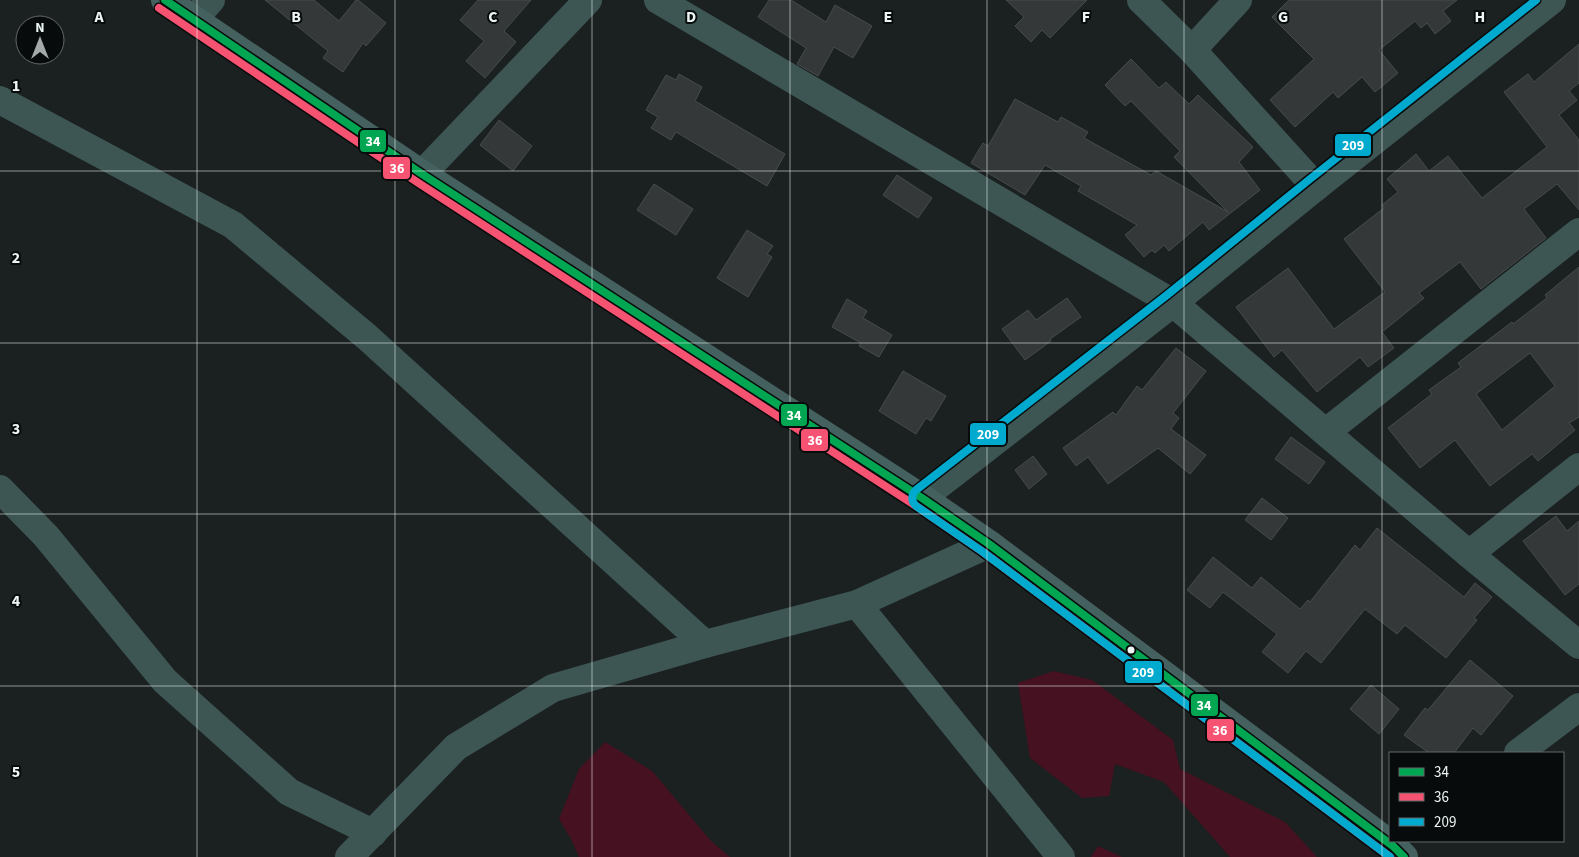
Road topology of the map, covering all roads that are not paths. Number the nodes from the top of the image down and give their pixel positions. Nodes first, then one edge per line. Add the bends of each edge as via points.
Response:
1 (165, 0) edge
2 (588, 0) edge
3 (658, 0) edge
4 (1141, 0) edge
5 (1238, 0) edge
6 (1552, 0) edge
7 (203, 9) edge
8 (1192, 50) junction
9 (0, 100) edge
10 (422, 174) junction
11 (1316, 186) junction
12 (1579, 232) edge
13 (1173, 303) junction
14 (1326, 432) junction
15 (1579, 466) edge
16 (0, 489) edge
17 (922, 498) junction
18 (989, 544) junction
19 (1469, 554) junction
20 (857, 604) junction
21 (705, 644) junction
22 (1579, 645) edge
23 (1579, 707) edge
24 (1519, 752) edge
25 (373, 834) junction
26 (1389, 841) edge
27 (349, 857) edge
28 (1061, 857) edge

1 - 7 main road
2 - 10 street
3 - 13 street
4 - 8 street
5 - 8 street
6 - 11 street
7 - 10 main road
8 - 11 street
9 - 21 street via 233,225 367,337
10 - 17 main road
11 - 13 street
12 - 14 street
13 - 14 street
13 - 17 street
14 - 19 street
15 - 19 street
16 - 25 street via 46,536 164,681 289,792
17 - 18 main road
18 - 20 street
18 - 26 main road
19 - 22 street
20 - 21 street
20 - 28 street
21 - 25 street via 553,688 456,747
23 - 24 street
25 - 27 street

